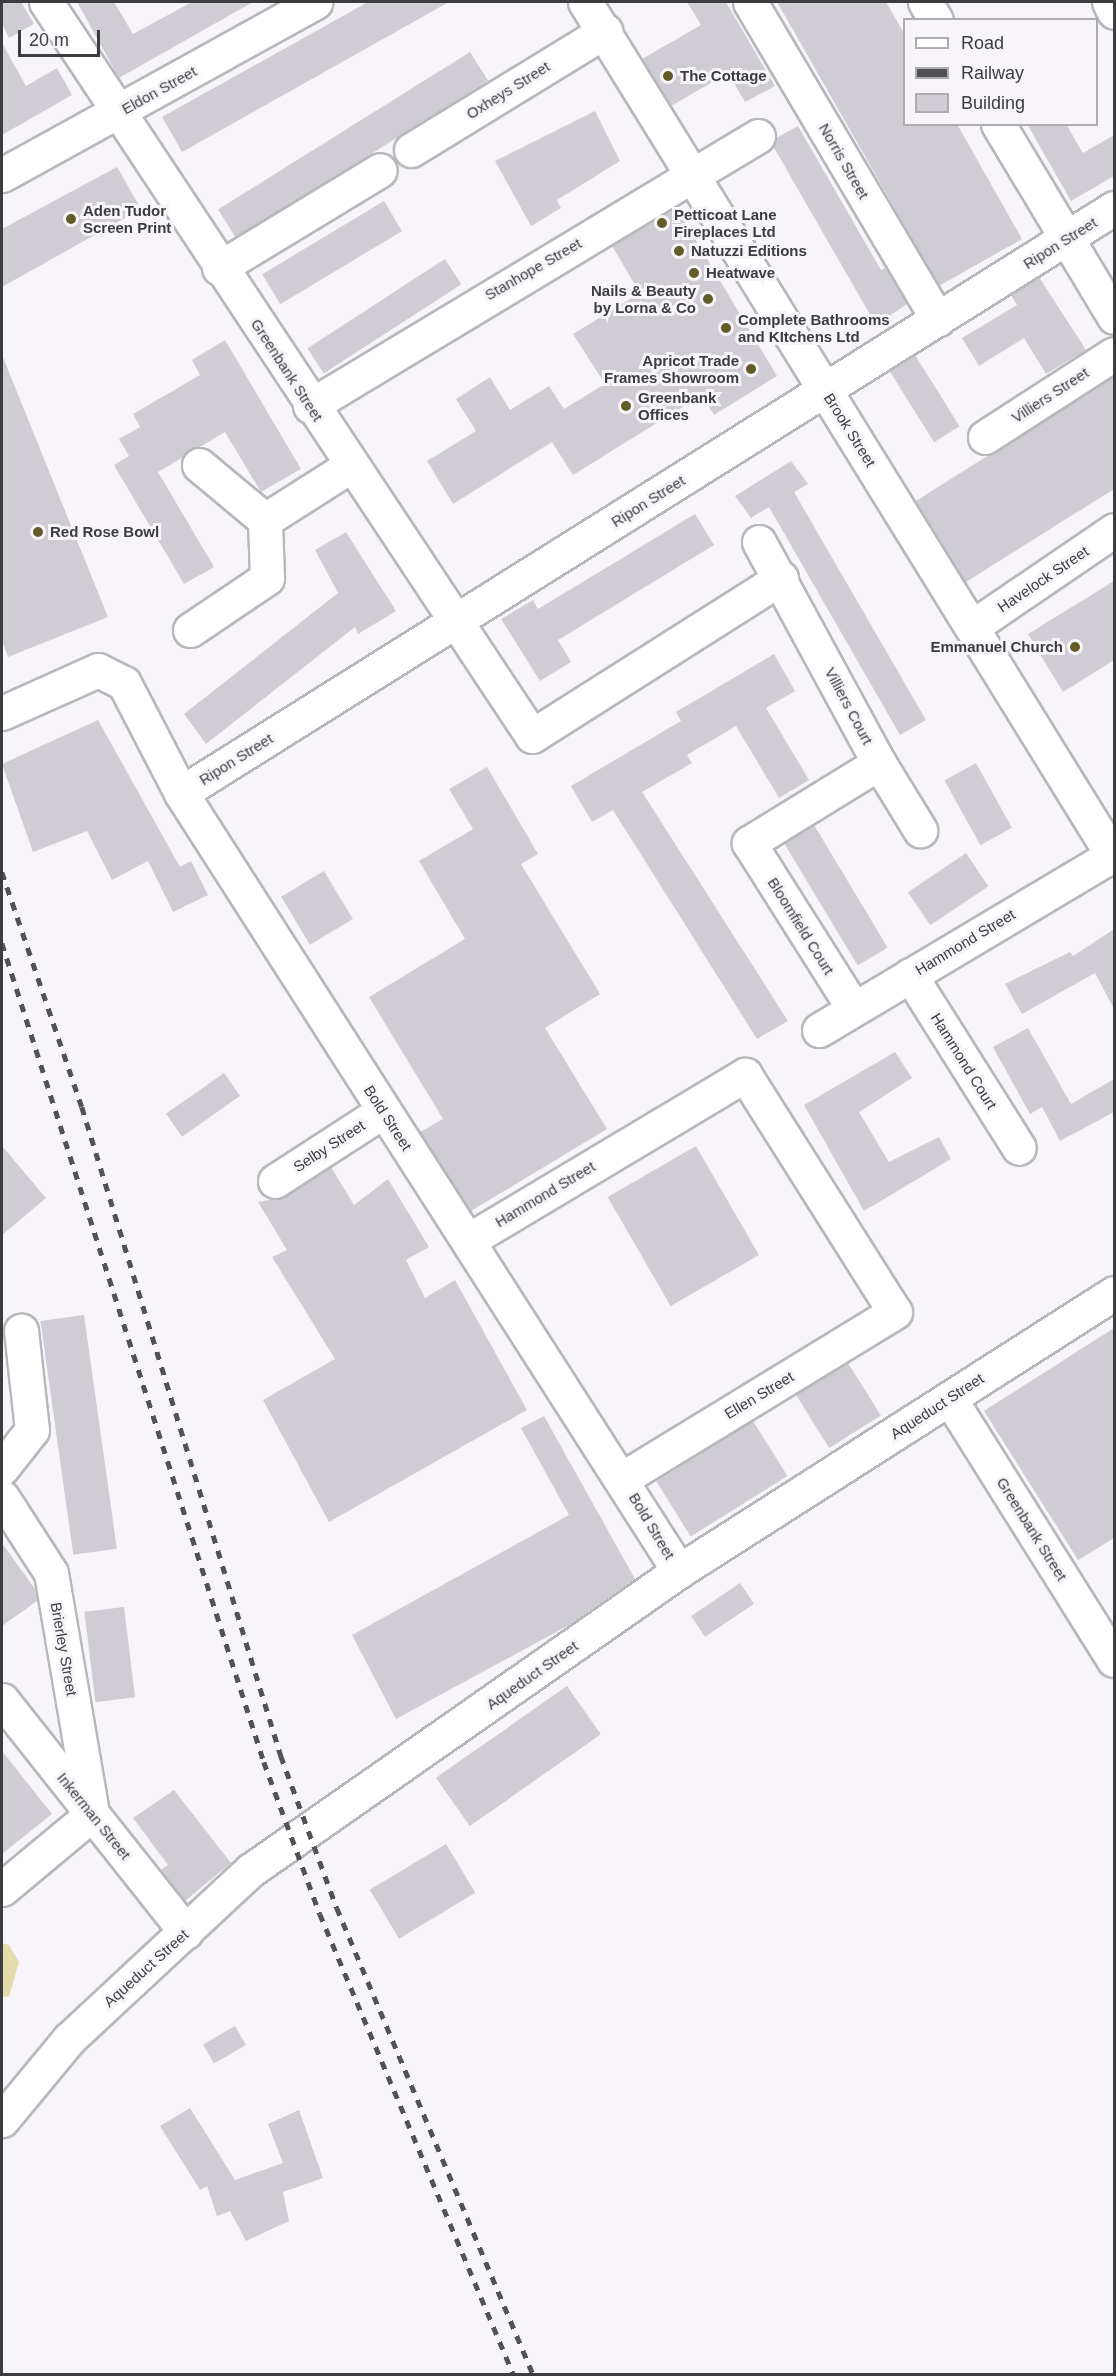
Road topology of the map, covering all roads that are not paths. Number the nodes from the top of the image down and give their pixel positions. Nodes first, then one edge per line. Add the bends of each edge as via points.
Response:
1 (46, 2) edge
2 (315, 2) edge
3 (585, 2) edge
4 (750, 2) edge
5 (925, 2) edge
6 (1109, 2) edge
7 (1114, 12) edge
8 (935, 18) edge
9 (605, 31) junction
10 (118, 113) junction
11 (999, 126) edge
12 (758, 136) dead end
13 (411, 150) dead end
14 (380, 170) dead end
15 (2, 175) edge
16 (694, 175) junction
17 (1114, 208) edge
18 (1065, 239) junction
19 (219, 268) junction
20 (1114, 317) edge
21 (938, 320) junction
22 (1114, 354) edge
23 (824, 389) junction
24 (310, 406) junction
25 (985, 436) dead end
26 (199, 465) dead end
27 (350, 466) junction
28 (265, 520) junction
29 (1114, 530) edge
30 (759, 542) dead end
31 (781, 578) junction
32 (454, 624) junction
33 (972, 627) junction
34 (190, 630) dead end
35 (2, 712) edge
36 (879, 763) junction
37 (181, 793) junction
38 (920, 830) dead end
39 (749, 843) joint
40 (1114, 857) edge
41 (910, 975) junction
42 (854, 1009) junction
43 (819, 1030) dead end
44 (383, 1111) junction
45 (1019, 1148) dead end
46 (275, 1181) dead end
47 (469, 1240) junction
48 (1114, 1293) edge
49 (895, 1312) joint
50 (21, 1331) dead end
51 (950, 1399) junction
52 (2, 1468) edge
53 (623, 1478) junction
54 (2, 1497) edge
55 (679, 1571) junction
56 (1114, 1660) edge
57 (2, 1700) edge
58 (92, 1814) junction
59 (2, 1890) edge
60 (186, 1932) junction
61 (2, 2120) edge

1 - 10 street, Greenbank Street
2 - 10 street, Eldon Street
3 - 9 street, Brook Street
4 - 21 street, Norris Street
5 - 8 street
6 - 7 street
9 - 13 street, Oxheys Street
9 - 16 street, Brook Street
10 - 15 street, Eldon Street
10 - 19 street, Greenbank Street
11 - 18 street
12 - 16 street, Stanhope Street
14 - 19 street
16 - 23 street, Brook Street
16 - 24 street, Stanhope Street
17 - 18 street, Ripon Street
18 - 20 street
18 - 21 street, Ripon Street
19 - 24 street, Greenbank Street
21 - 23 street, Ripon Street
22 - 25 street, Villiers Street
23 - 32 street, Ripon Street
23 - 33 street, Brook Street
24 - 27 street, Greenbank Street
26 - 28 street
27 - 28 street
27 - 32 street, Greenbank Street
28 - 34 street via 267,578
29 - 33 street, Havelock Street
30 - 31 street, Villiers Court
31 - 32 street, Greenbank Street via 531,736
31 - 36 street, Villiers Court
32 - 37 street, Ripon Street
33 - 40 street, Brook Street
35 - 37 street, Bold Street via 98,670 124,683
36 - 38 street
36 - 39 street, Villiers Court
37 - 44 street, Bold Street
39 - 42 street, Bloomfield Court
40 - 41 street, Hammond Street
41 - 42 street, Hammond Street
41 - 45 street, Hammond Court
42 - 43 street, Hammond Street
44 - 46 street, Selby Street
44 - 47 street, Bold Street
47 - 49 street, Hammond Street via 745,1075
47 - 53 street, Bold Street
48 - 51 street, Aqueduct Street
49 - 53 street, Ellen Street
50 - 52 street via 32,1430
51 - 55 street, Aqueduct Street
51 - 56 street, Greenbank Street
53 - 55 street, Bold Street
54 - 58 street, Brierley Street via 51,1573
55 - 60 street, Aqueduct Street via 251,1870
57 - 58 street, Inkerman Street
58 - 59 street
58 - 60 street, Inkerman Street
60 - 61 street, Aqueduct Street via 69,2039

